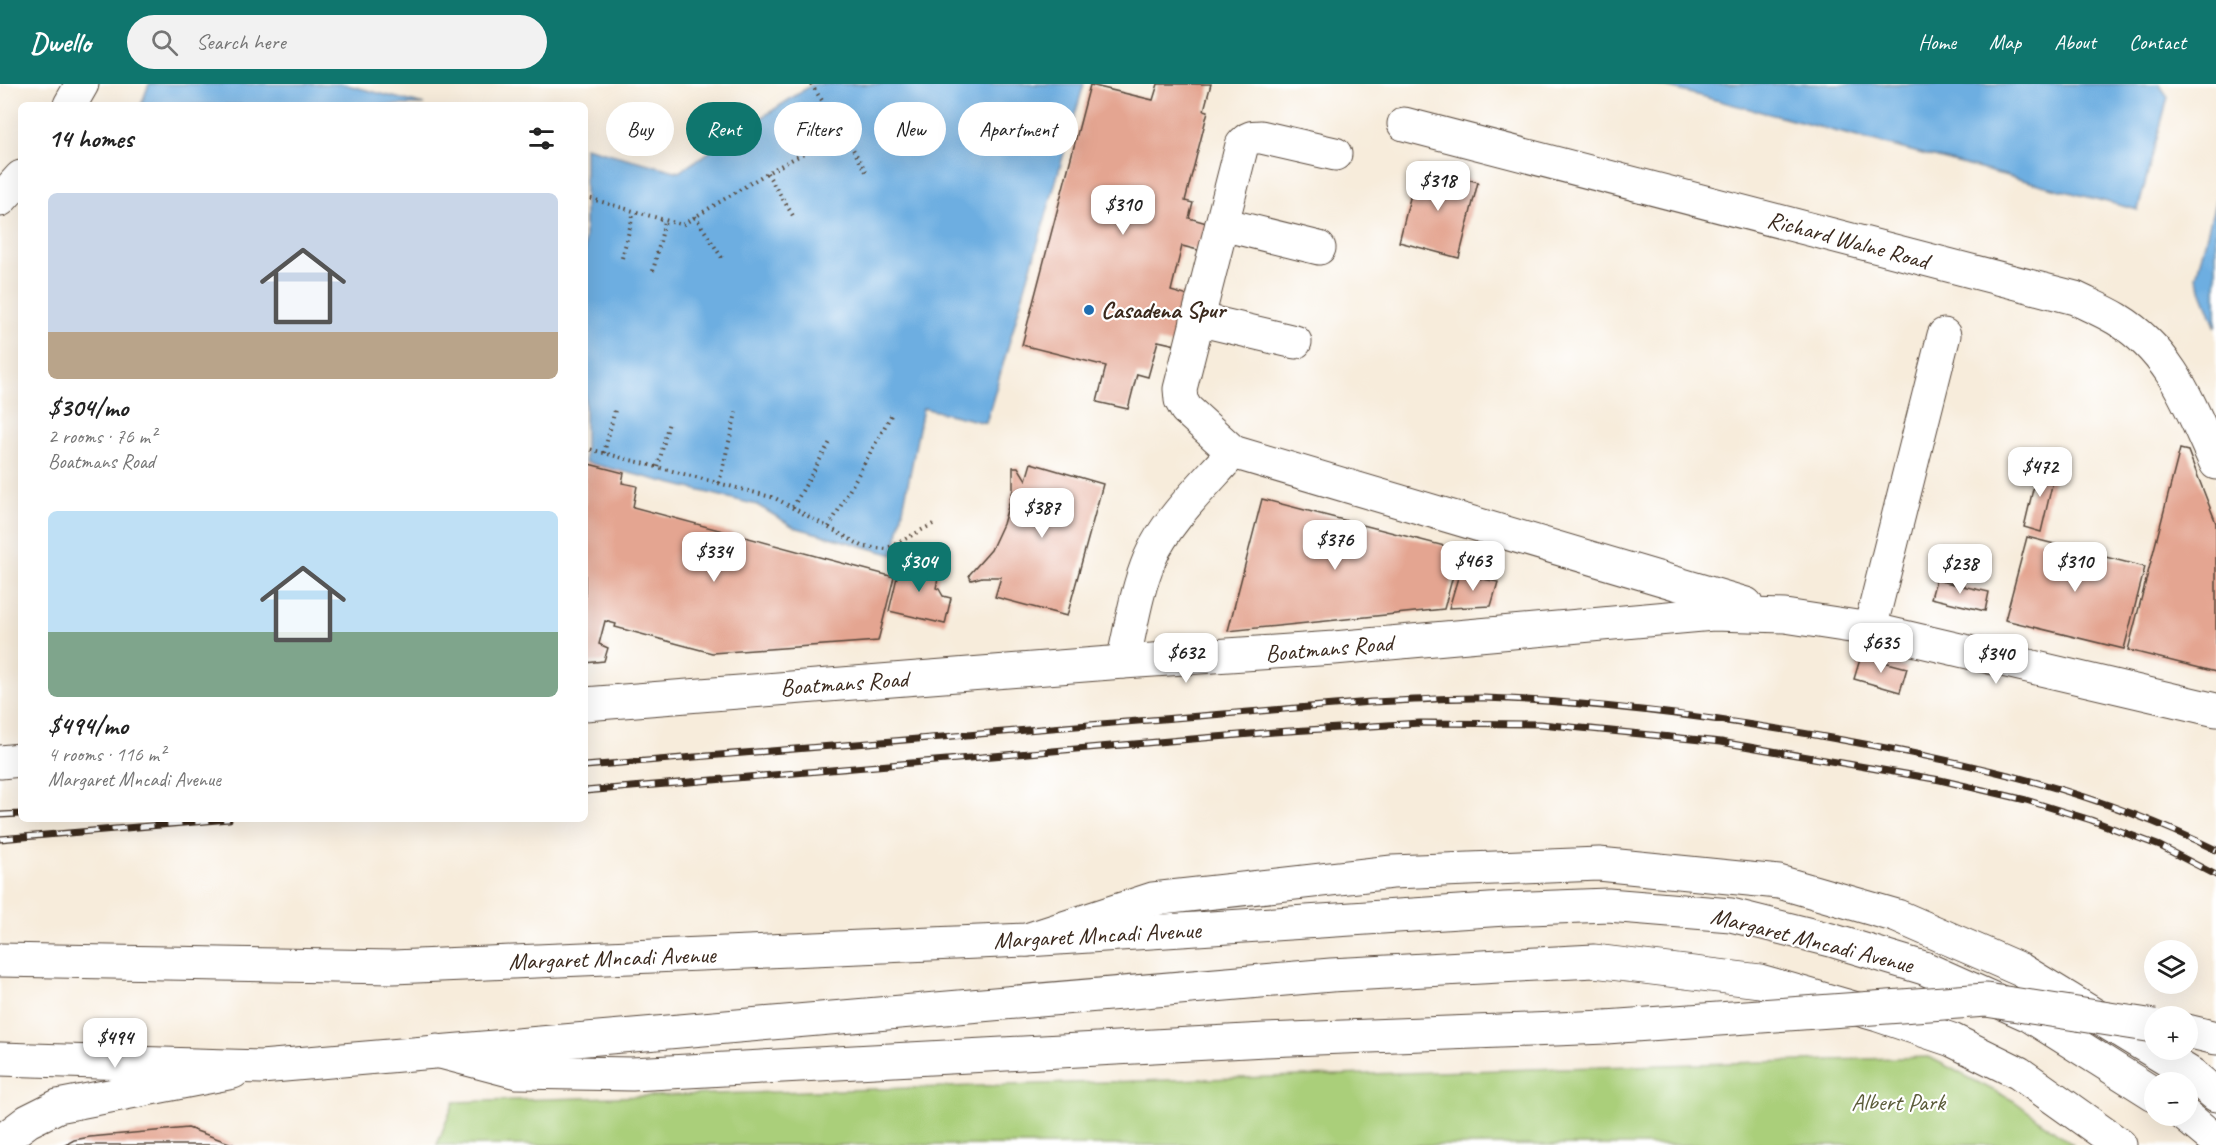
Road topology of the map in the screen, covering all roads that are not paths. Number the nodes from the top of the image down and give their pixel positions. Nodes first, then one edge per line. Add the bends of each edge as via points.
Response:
1 (82, 84) edge
2 (72, 102) edge
3 (1404, 124) dead end
4 (1335, 154) dead end
5 (18, 180) edge
6 (0, 200) edge
7 (1221, 224) junction
8 (1319, 248) dead end
9 (1197, 319) junction
10 (1944, 334) dead end
11 (1295, 342) dead end
12 (1233, 452) junction
13 (2216, 463) edge
14 (1785, 616) junction
15 (1870, 629) junction
16 (1123, 662) junction
17 (588, 704) edge
18 (2216, 710) edge
19 (18, 760) edge
20 (0, 762) edge
21 (1027, 940) junction
22 (0, 960) edge
23 (2144, 1024) edge
24 (2198, 1034) edge
25 (2216, 1038) edge
26 (436, 1051) junction
27 (0, 1059) edge
28 (261, 1067) junction
29 (2144, 1088) edge
30 (2216, 1095) edge
31 (2198, 1126) edge
32 (2216, 1141) edge
33 (0, 1142) edge
34 (2120, 1145) edge

1 - 2 main road
3 - 13 main road, Richard Walne Road via 2075,298 2118,319 2149,344 2175,375
4 - 7 main road via 1261,137 1246,139
5 - 6 main road
7 - 8 main road
7 - 9 main road
9 - 11 main road
9 - 12 main road via 1180,389 1181,400
10 - 15 main road
12 - 14 main road
12 - 16 main road via 1160,538 1143,579
14 - 15 main road
14 - 16 main road, Boatmans Road via 1691,615 1334,648
15 - 18 main road
16 - 17 main road, Boatmans Road
19 - 20 main road
21 - 22 main road, Margaret Mncadi Avenue via 393,968
21 - 29 main road, Margaret Mncadi Avenue via 1597,905 1731,915 1924,968 2029,1015
21 - 30 main road via 1153,899 1392,872 1599,864 1779,882 1897,916 2021,970 2191,1074
23 - 26 main road, bridge via 1986,1000 1606,1027 1265,1040 632,1074 517,1072
24 - 25 main road
26 - 28 main road
26 - 34 main road via 1320,976 1594,961 1760,981 1952,1040 2019,1073
27 - 28 main road
28 - 33 main road via 58,1106 28,1121
31 - 32 main road

